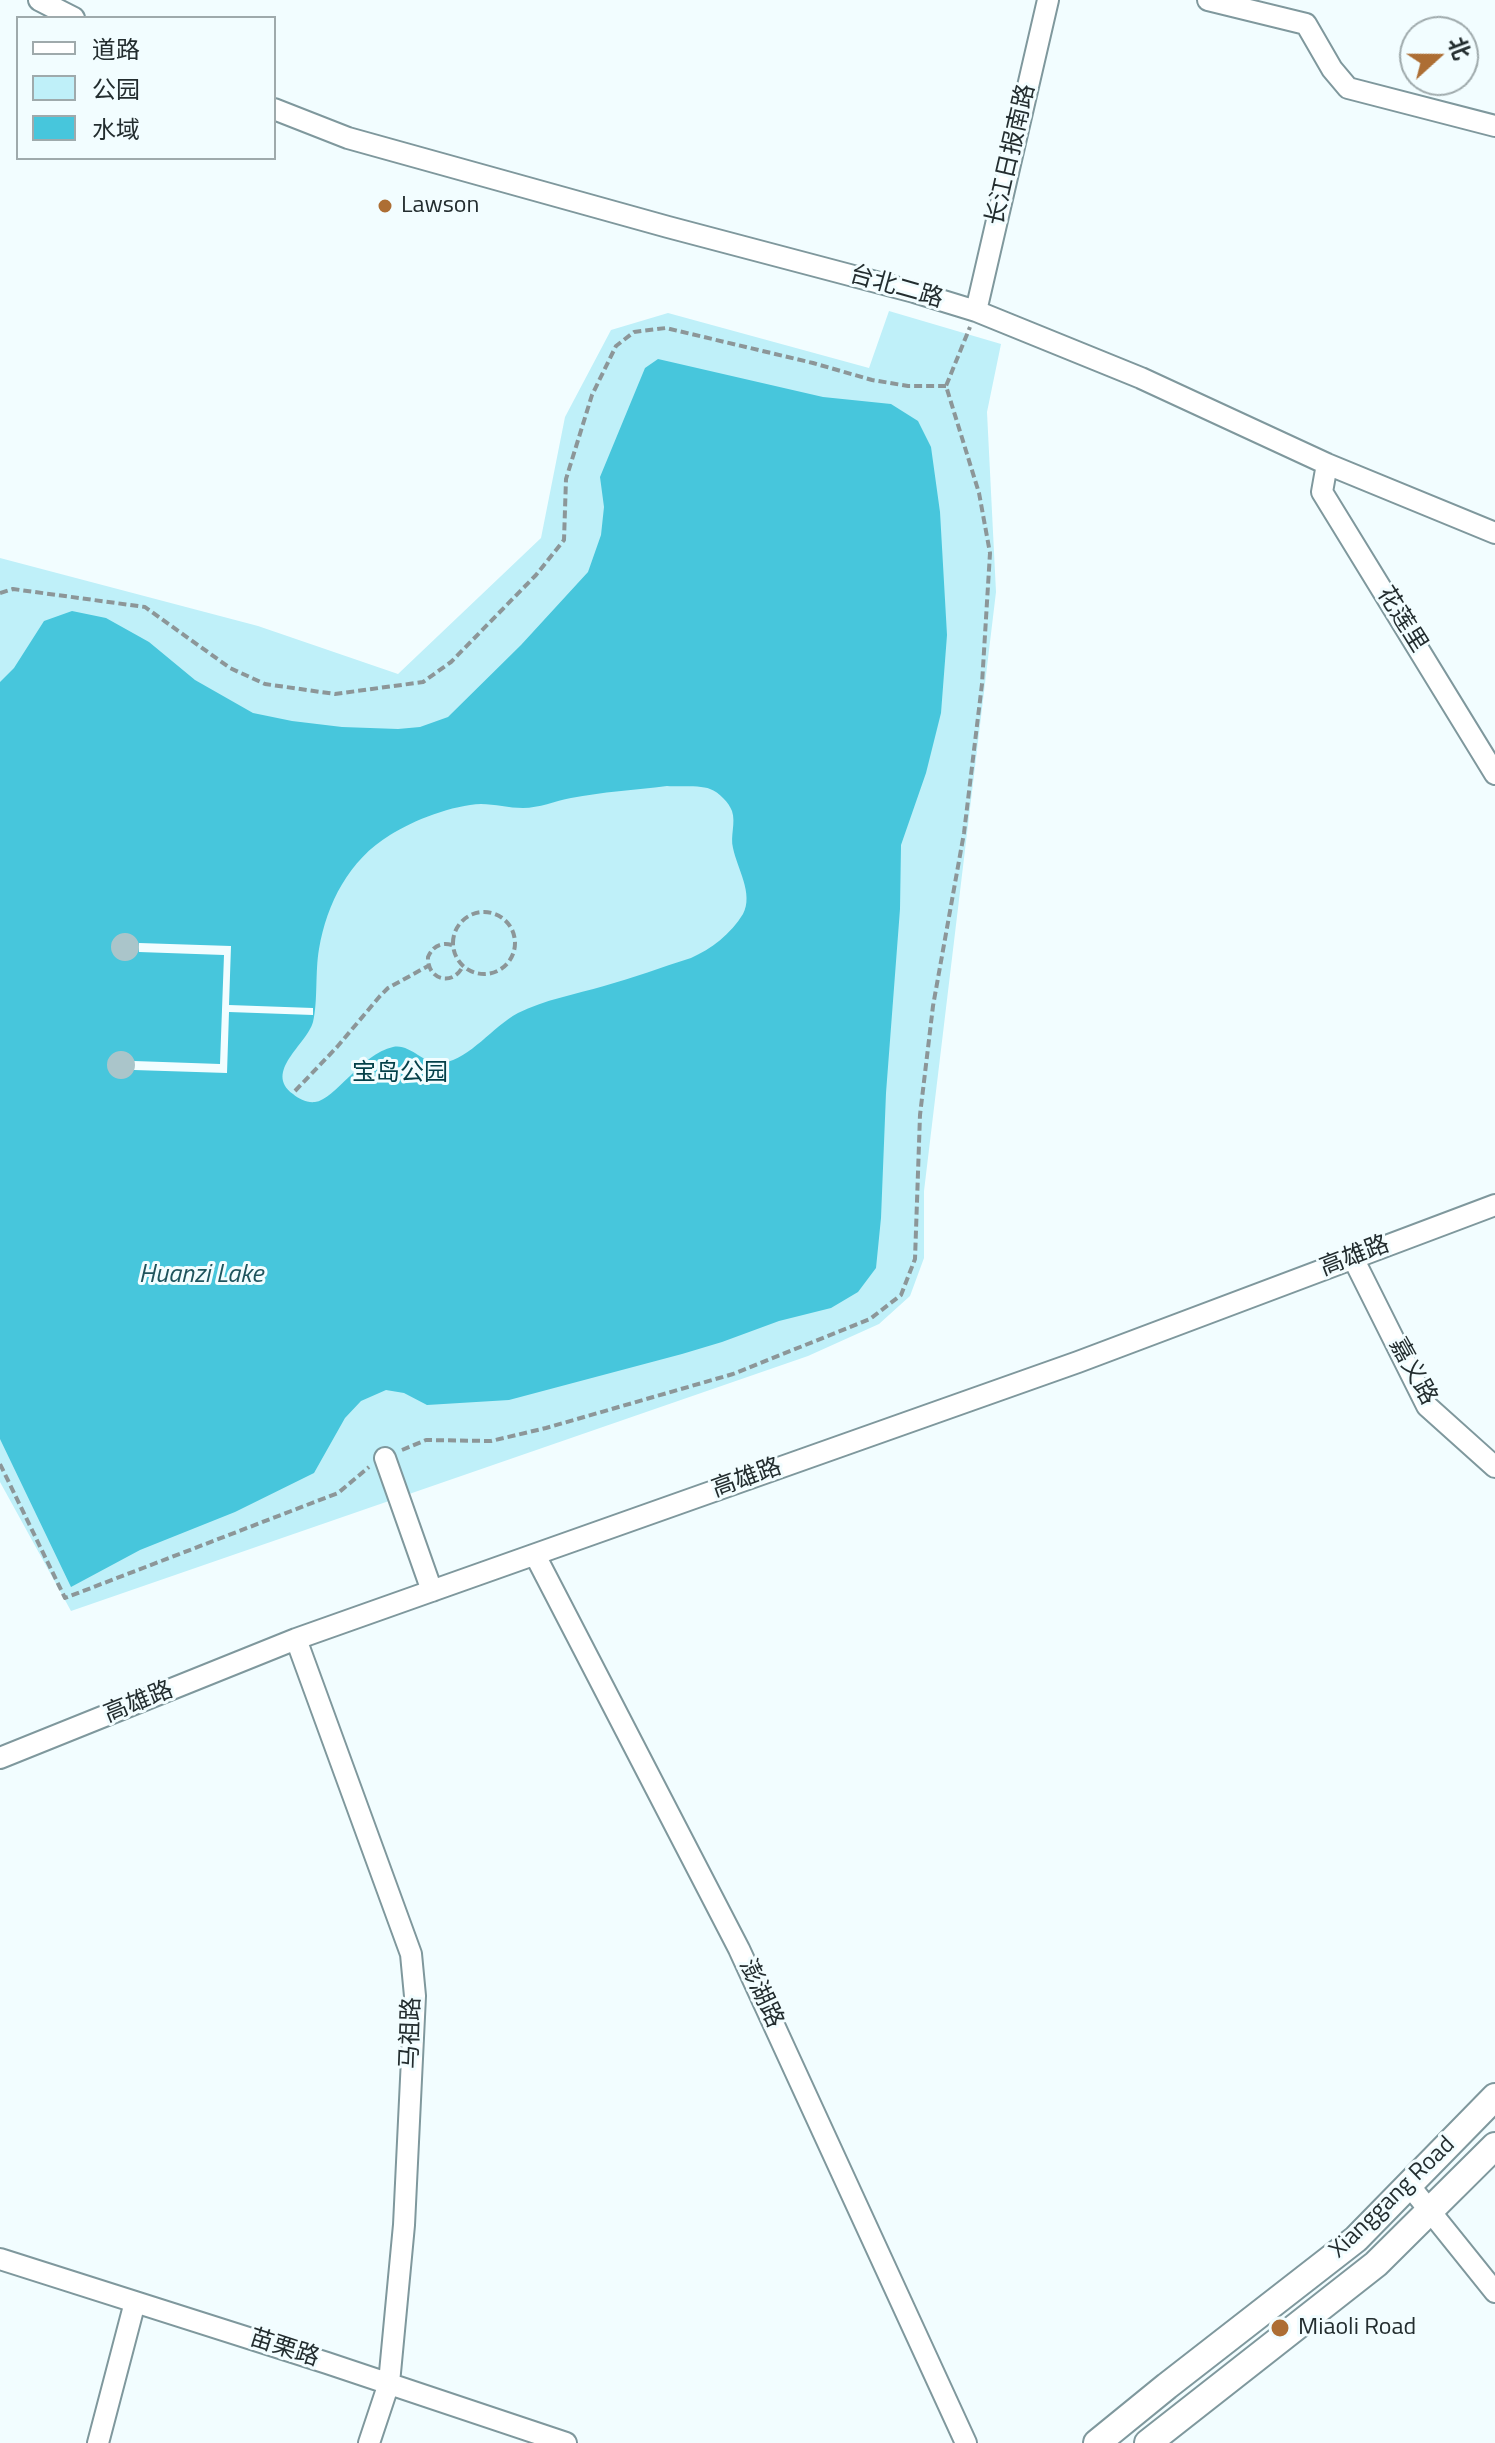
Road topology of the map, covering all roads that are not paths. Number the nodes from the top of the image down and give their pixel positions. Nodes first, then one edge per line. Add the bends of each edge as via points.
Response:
1 (39, 0) edge
2 (1048, 0) edge
3 (1208, 0) edge
4 (70, 16) edge
5 (276, 110) edge
6 (1495, 126) edge
7 (976, 311) junction
8 (1327, 464) junction
9 (1495, 533) edge
10 (1495, 774) edge
11 (1495, 1205) edge
12 (1353, 1258) junction
13 (385, 1458) road end
14 (1495, 1467) edge
15 (535, 1555) junction
16 (432, 1591) junction
17 (296, 1639) junction
18 (0, 1758) edge
19 (1495, 2097) edge
20 (1495, 2146) edge
21 (1409, 2185) junction
22 (1431, 2210) junction
23 (0, 2259) edge
24 (1495, 2292) edge
25 (135, 2302) junction
26 (389, 2383) junction
27 (98, 2443) edge
28 (369, 2443) edge
29 (566, 2443) edge
30 (966, 2443) edge
31 (1097, 2443) edge
32 (1148, 2443) edge

1 - 4 street
2 - 7 street, 长江日报南路
3 - 6 street via 1306,24 1348,88
5 - 7 street, 台北二路 via 348,138
7 - 8 street, 台北二路 via 1141,378
8 - 9 street, 台北二路
8 - 10 street, 花莲里 via 1322,492
11 - 12 street, 高雄路
12 - 14 street, 嘉义路 via 1427,1406
12 - 15 street, 高雄路
13 - 16 street
15 - 16 street, 高雄路
15 - 30 street, 澎湖路 via 739,1949
16 - 17 street, 高雄路
17 - 18 street, 高雄路
17 - 26 street, 马祖路 via 411,1954 415,1996 406,2194
19 - 21 main road, Xianggang Road
20 - 22 main road, Xianggang Road
21 - 22 street
21 - 31 main road, Xianggang Road via 1356,2239
22 - 24 street
22 - 32 main road, Xianggang Road via 1376,2264
23 - 25 street, 苗栗路
25 - 26 street, 苗栗路
25 - 27 street
26 - 28 street, 马祖路
26 - 29 street, 苗栗路

